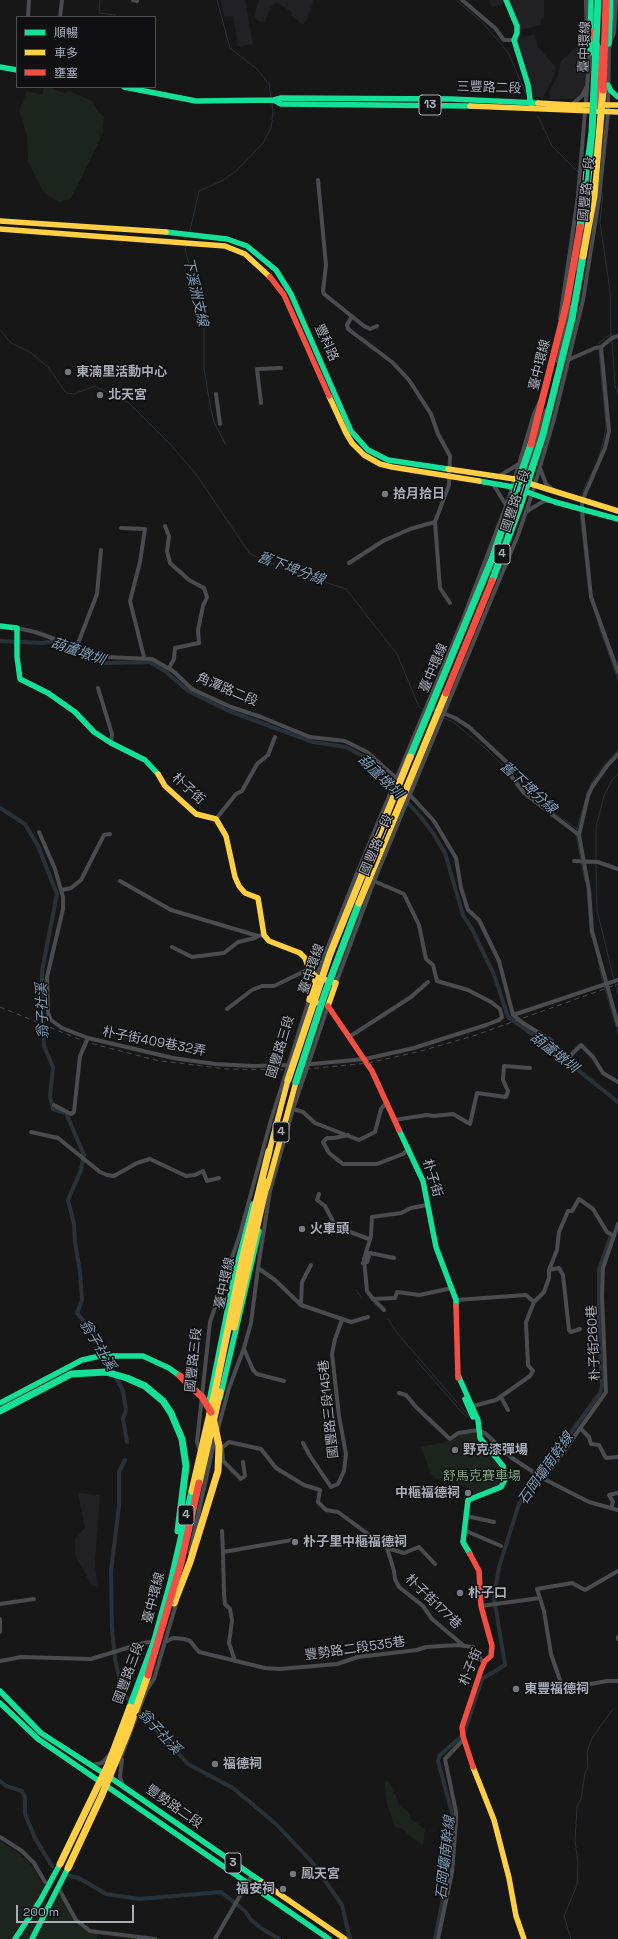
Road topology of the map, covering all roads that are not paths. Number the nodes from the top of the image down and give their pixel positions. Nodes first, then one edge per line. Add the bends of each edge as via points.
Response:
1 (29, 0) edge
2 (62, 0) edge
3 (462, 0) edge
4 (506, 0) edge
5 (586, 0) edge
6 (591, 0) edge
7 (598, 0) edge
8 (606, 0) edge
9 (611, 0) edge
10 (616, 0) edge
11 (28, 16) edge
12 (60, 16) edge
13 (591, 31) junction
14 (514, 40) junction
15 (610, 44) junction
16 (590, 53) junction
17 (0, 68) edge
18 (16, 70) edge
19 (589, 82) junction
20 (608, 85) junction
21 (129, 88) edge
22 (618, 97) edge
23 (531, 105) junction
24 (618, 105) edge
25 (571, 106) junction
26 (587, 108) junction
27 (598, 108) junction
28 (608, 108) junction
29 (618, 112) edge
30 (318, 180) dead end
31 (577, 203) junction
32 (588, 204) junction
33 (0, 222) edge
34 (0, 229) edge
35 (352, 316) junction
36 (377, 326) dead end
37 (618, 336) edge
38 (601, 347) junction
39 (568, 360) junction
40 (281, 368) dead end
41 (216, 394) dead end
42 (261, 403) dead end
43 (220, 424) dead end
44 (520, 464) junction
45 (539, 468) junction
46 (449, 473) junction
47 (498, 477) junction
48 (515, 479) junction
49 (524, 482) junction
50 (493, 484) junction
51 (534, 484) junction
52 (513, 487) junction
53 (521, 490) junction
54 (555, 492) junction
55 (532, 494) junction
56 (582, 501) junction
57 (555, 502) junction
58 (506, 505) junction
59 (582, 510) junction
60 (526, 511) junction
61 (618, 511) edge
62 (618, 519) edge
63 (435, 522) junction
64 (165, 526) dead end
65 (122, 528) dead end
66 (101, 550) dead end
67 (349, 563) dead end
68 (450, 603) dead end
69 (0, 626) edge
70 (17, 628) junction
71 (77, 646) junction
72 (144, 657) junction
73 (169, 668) junction
74 (618, 672) edge
75 (98, 688) dead end
76 (426, 706) junction
77 (445, 713) junction
78 (275, 737) dead end
79 (111, 743) junction
80 (618, 754) edge
81 (396, 778) junction
82 (410, 796) junction
83 (216, 819) junction
84 (39, 832) dead end
85 (110, 834) dead end
86 (579, 835) junction
87 (574, 861) dead end
88 (583, 861) junction
89 (618, 870) edge
90 (356, 873) junction
91 (120, 880) dead end
92 (374, 881) junction
93 (62, 890) junction
94 (261, 936) junction
95 (172, 947) dead end
96 (309, 970) junction
97 (316, 977) junction
98 (615, 981) edge
99 (428, 982) dead end
100 (336, 983) junction
101 (604, 985) junction
102 (309, 1000) junction
103 (328, 1006) junction
104 (227, 1009) dead end
105 (513, 1015) junction
106 (618, 1025) edge
107 (349, 1037) junction
108 (88, 1038) junction
109 (365, 1059) junction
110 (307, 1065) junction
111 (288, 1066) junction
112 (530, 1068) dead end
113 (618, 1082) edge
114 (387, 1102) junction
115 (54, 1106) dead end
116 (293, 1109) junction
117 (394, 1120) junction
118 (31, 1132) dead end
119 (348, 1134) junction
120 (408, 1148) junction
121 (269, 1151) junction
122 (219, 1178) dead end
123 (268, 1182) junction
124 (319, 1194) dead end
125 (427, 1205) junction
126 (618, 1224) edge
127 (614, 1236) junction
128 (369, 1239) junction
129 (394, 1258) dead end
130 (363, 1263) junction
131 (311, 1265) dead end
132 (258, 1268) junction
133 (549, 1270) junction
134 (452, 1288) junction
135 (373, 1299) junction
136 (456, 1300) junction
137 (534, 1302) junction
138 (302, 1305) junction
139 (384, 1310) dead end
140 (368, 1317) dead end
141 (342, 1320) junction
142 (580, 1329) dead end
143 (244, 1348) junction
144 (458, 1375) junction
145 (284, 1381) dead end
146 (399, 1393) dead end
147 (501, 1397) junction
148 (0, 1403) edge
149 (473, 1406) junction
150 (508, 1410) dead end
151 (0, 1411) edge
152 (580, 1428) junction
153 (479, 1430) junction
154 (303, 1443) dead end
155 (213, 1447) junction
156 (222, 1447) junction
157 (200, 1451) junction
158 (618, 1457) edge
159 (243, 1462) dead end
160 (544, 1479) junction
161 (618, 1493) edge
162 (611, 1508) junction
163 (618, 1510) edge
164 (466, 1516) junction
165 (494, 1522) dead end
166 (464, 1530) junction
167 (222, 1531) dead end
168 (292, 1540) dead end
169 (501, 1546) dead end
170 (387, 1548) junction
171 (223, 1552) junction
172 (435, 1564) dead end
173 (618, 1571) edge
174 (171, 1582) junction
175 (540, 1598) junction
176 (34, 1599) dead end
177 (0, 1604) edge
178 (481, 1606) junction
179 (0, 1620) edge
180 (0, 1632) edge
181 (162, 1633) junction
182 (160, 1641) junction
183 (463, 1645) junction
184 (0, 1660) edge
185 (235, 1661) junction
186 (484, 1664) junction
187 (618, 1681) edge
188 (0, 1691) edge
189 (0, 1703) edge
190 (463, 1737) junction
191 (114, 1749) junction
192 (122, 1755) junction
193 (88, 1764) junction
194 (103, 1773) junction
195 (111, 1778) junction
196 (100, 1780) junction
197 (108, 1786) junction
198 (126, 1789) junction
199 (0, 1837) edge
200 (252, 1875) junction
201 (45, 1882) dead end
202 (248, 1884) junction
203 (60, 1892) dead end
204 (343, 1938) edge
205 (15, 1939) edge
206 (32, 1939) edge
207 (155, 1939) edge
208 (215, 1939) edge
209 (329, 1939) edge
210 (438, 1939) edge
211 (524, 1939) edge

1 - 11 street
2 - 12 street
3 - 14 street via 495,28 504,40
4 - 14 main road via 517,26
5 - 16 street, 國豐路二段
6 - 13 main road
7 - 121 main road, 臺中環線 / 4, bridge via 592,132 584,201 567,302 542,405 523,471 492,559 387,809 330,954 288,1080
8 - 123 main road, 臺中環線 / 4, bridge via 603,93 594,196 572,319 543,435 486,598 351,921 307,1045
9 - 15 main road
10 - 15 street, 國豐路二段 via 614,33
13 - 16 main road
13 - 27 main road via 601,53
14 - 23 main road via 528,84
15 - 20 street, 國豐路二段
16 - 19 street, 國豐路二段
17 - 18 main road
19 - 25 street via 582,96
19 - 26 street, 國豐路二段
20 - 22 main road
20 - 28 street, 國豐路二段
21 - 23 main road, 三豐路二段 / 13 via 196,101
23 - 25 main road, 三豐路二段 / 13
23 - 26 main road, 三豐路二段 / 13
24 - 28 main road, 13
25 - 26 main road, 三豐路二段 / 13
26 - 27 main road, 三豐路二段 / 13
26 - 31 street, 國豐路二段
27 - 28 main road, 三豐路二段 / 13
27 - 32 street
28 - 29 main road, 13
28 - 39 street, 國豐路二段 via 594,235 583,300
30 - 35 street via 326,265 323,291
31 - 32 street
31 - 44 street, 國豐路二段 via 558,332 541,400 534,414
32 - 49 street via 572,303 548,402
33 - 46 main road, 豐科路 via 191,234 227,239 247,246 276,270 291,294 351,430 360,443 388,460
34 - 46 main road, 豐科路 via 189,242 225,246 245,254 269,275 284,295 346,433 356,447 369,458 386,466
35 - 36 street via 370,329
35 - 46 street via 347,325 348,329 392,362 425,403 450,456
37 - 38 street
38 - 39 street
38 - 56 street via 609,431
39 - 45 street, 國豐路二段
40 - 42 street via 257,369
41 - 43 street
44 - 47 street
44 - 48 street, 國豐路二段
45 - 51 street, 國豐路二段
45 - 54 street via 546,484
46 - 47 main road, 豐科路
46 - 50 main road, 豐科路
46 - 63 street via 450,485
47 - 48 main road, 豐科路
48 - 49 main road, 豐科路
48 - 52 street, 國豐路二段
49 - 51 main road, 豐科路
49 - 53 street
50 - 52 main road, 豐科路
50 - 58 street
51 - 54 main road, 豐科路
51 - 55 street, 國豐路二段
52 - 53 main road, 豐科路
52 - 58 street, 國豐路二段
53 - 55 main road, 豐科路
54 - 56 main road, 豐科路
55 - 57 main road, 豐科路
55 - 60 street, 國豐路二段
56 - 59 street
56 - 61 main road, 豐科路
57 - 59 main road, 豐科路
57 - 60 street via 544,501
58 - 76 street, 國豐路二段 via 463,619
59 - 62 main road, 豐科路
59 - 74 street via 591,598
60 - 77 street, 國豐路二段
63 - 67 street via 410,529 383,541
63 - 68 street via 440,588
64 - 73 street via 169,536 167,551 170,563 189,580 204,588 207,597 198,630 199,643 175,648 174,659
65 - 72 street via 145,529 130,601
66 - 71 street via 97,594
69 - 70 main road, 角潭路二段
70 - 71 street, 角潭路二段
70 - 79 main road, 朴子街 via 20,679 48,693
71 - 72 street, 角潭路二段 via 109,658
72 - 73 street, 角潭路二段 via 156,660
73 - 81 street, 角潭路二段 via 189,687 231,707 310,736 345,741 367,752
75 - 79 street via 112,734
76 - 77 street
76 - 81 street, 國豐路二段
77 - 82 street, 國豐路二段
77 - 86 street via 469,727 512,767 511,776 524,793
78 - 83 street via 268,755 256,764 242,791 236,794
79 - 83 main road, 朴子街 via 151,765 165,786 196,814
80 - 86 street via 592,787
81 - 90 street, 國豐路二段
82 - 92 street, 國豐路二段
82 - 105 street via 434,821 456,858 468,910 479,920 499,961
83 - 94 main road via 226,836 235,877 245,893 258,898
84 - 93 street, 朴子街409巷32弄
85 - 93 street via 104,835 81,880 71,888
86 - 88 street
87 - 88 street
88 - 89 street via 602,863
88 - 101 street via 589,890 592,931
90 - 92 street
90 - 97 street, 國豐路二段
91 - 94 street via 171,910
92 - 100 street, 國豐路二段
92 - 109 street, 朴子街409巷32弄 via 404,894 419,925 426,959 434,965 437,981 468,990 491,1002 500,1009 502,1017 486,1025 414,1048
93 - 108 street, 朴子街409巷32弄 via 63,910 47,977 48,1013 51,1020 62,1028
94 - 95 street via 238,942 224,953 192,957
94 - 96 main road via 300,953 305,958
96 - 97 main road
96 - 104 street via 274,986 262,986 252,990
97 - 100 main road
97 - 102 main road, 國豐路三段
98 - 101 street
99 - 107 street via 411,997
100 - 103 main road, 國豐路二段
101 - 105 street
101 - 106 street
102 - 103 main road
102 - 111 street, 國豐路三段
103 - 107 main road, 朴子街
103 - 110 street, 國豐路三段
105 - 113 street via 549,1039 567,1056 581,1045 593,1057 603,1073
107 - 109 main road, 朴子街
108 - 111 street, 朴子街409巷32弄 via 173,1058 222,1064
108 - 115 street via 80,1056 74,1112 71,1114
109 - 110 street, 朴子街409巷32弄
109 - 114 main road, 朴子街
110 - 111 street, 朴子街409巷32弄
110 - 116 street, 國豐路三段
111 - 157 street, 國豐路三段 via 240,1234 210,1322 197,1442
112 - 117 street via 504,1066 503,1080 508,1091 506,1097 477,1093 470,1124 453,1114
114 - 117 main road, 朴子街
114 - 119 street via 381,1110 374,1132 359,1140
116 - 119 street via 303,1112 315,1123
116 - 132 street, 國豐路三段 via 270,1191
117 - 120 main road, 朴子街
118 - 122 street via 58,1138 107,1175 114,1176 150,1159 186,1176 203,1171 207,1181
119 - 120 street via 327,1138 323,1142 329,1153 343,1164 377,1164 403,1154
120 - 125 main road, 朴子街 via 422,1181
121 - 157 main road, bridge via 235,1272
121 - 174 main road, 臺中環線 / 4, bridge via 243,1256
123 - 181 main road, 臺中環線 / 4, bridge via 181,1563
123 - 182 main road, bridge via 253,1265 182,1561
124 - 128 street via 317,1200 325,1206 334,1223
125 - 128 street via 372,1217
125 - 134 main road, 朴子街 via 436,1247
126 - 127 street, 朴子街260巷
127 - 133 street via 606,1232 593,1210 579,1199 572,1210 568,1211 559,1232 557,1250
127 - 152 street, 朴子街260巷 via 603,1268 606,1392
128 - 130 street
129 - 130 street via 370,1252 367,1262
130 - 135 street via 367,1291
131 - 138 street via 302,1282
132 - 138 street
132 - 143 street, 國豐路三段 via 251,1323
133 - 137 street via 544,1292
133 - 142 street via 559,1268 563,1275 569,1330 571,1332
134 - 135 street via 420,1294 397,1292 395,1298
134 - 136 main road, 朴子街
135 - 139 street
136 - 137 street via 526,1295
136 - 144 main road, 朴子街
137 - 147 street via 526,1322 528,1365 533,1371
138 - 141 street
140 - 141 street via 351,1322
141 - 154 street, 國豐路三段145巷 via 332,1354 346,1454 344,1471 338,1484 332,1486 329,1483
143 - 145 street via 257,1374
143 - 155 street, 國豐路三段 via 229,1388
144 - 149 main road, 朴子街
144 - 153 main road, 朴子街 via 461,1389
146 - 153 street via 406,1395 450,1439 458,1433
147 - 149 street
147 - 150 street
148 - 181 main road, bridge via 82,1360 112,1355 143,1356 158,1362 180,1376 202,1397 216,1428 219,1446 218,1471 190,1562
149 - 153 main road, 朴子街
151 - 174 main road, bridge via 71,1374 100,1372 134,1381 163,1401 180,1431 186,1466
152 - 158 street via 589,1437 591,1444 599,1445 606,1458
152 - 160 street, 朴子街260巷
153 - 160 street via 512,1458
153 - 164 main road, 朴子街 via 480,1438 505,1470 506,1478 501,1487 468,1500
155 - 156 street
155 - 182 street, 國豐路三段 via 187,1563
156 - 159 street via 224,1461 241,1479 245,1476
156 - 170 street via 229,1442 261,1449 276,1468 304,1485 320,1490 318,1502 326,1510 338,1512
157 - 182 street, 國豐路三段
160 - 162 street via 589,1502
161 - 162 street via 609,1495
162 - 163 street
164 - 165 street
164 - 166 main road, 朴子街
166 - 169 street
166 - 178 main road, 朴子街 via 463,1542 474,1560 480,1577
167 - 171 street
168 - 171 street
170 - 172 street via 404,1553 420,1547
170 - 183 street, 朴子街177巷 via 394,1579 399,1587 423,1606 432,1618
171 - 185 street via 225,1604 230,1609 232,1620 229,1643
173 - 175 street via 585,1590 572,1583 537,1589
174 - 205 main road, 臺中環線 / 4, bridge via 154,1643 121,1733 98,1786 40,1901
175 - 178 street
175 - 187 street via 551,1654 563,1688
176 - 177 street
178 - 186 main road, 朴子街 via 492,1646 491,1656
179 - 180 street
181 - 206 main road, 臺中環線 / 4, bridge via 127,1734 93,1816
182 - 184 street, 豐勢路二段535巷 via 88,1659 21,1656
182 - 185 street, 豐勢路二段535巷 via 184,1639 199,1652
182 - 191 street, 國豐路三段, bridge via 132,1700
182 - 192 street, 國豐路三段 via 146,1692
183 - 185 street, 豐勢路二段535巷 via 426,1647 358,1657 336,1664 280,1669
183 - 186 street via 473,1647
186 - 190 main road, 朴子街 via 462,1727
188 - 193 main road, 豐勢路二段 / 3 via 41,1733
189 - 196 main road, 豐勢路二段 / 3 via 38,1739
190 - 210 street via 444,1759 456,1821 452,1872
190 - 211 main road, 朴子街 via 494,1820 516,1916
191 - 193 street, 國豐路三段 via 102,1763
191 - 194 street, 國豐路三段
192 - 195 street, 國豐路三段
192 - 198 street, 國豐路三段 via 120,1776
193 - 194 main road, 豐勢路二段 / 3
194 - 195 main road, 豐勢路二段 / 3
194 - 196 street, 國豐路三段
195 - 197 street, 國豐路三段
195 - 198 main road, 豐勢路二段 / 3
196 - 197 main road, 豐勢路二段 / 3
197 - 202 main road, 豐勢路二段 / 3
198 - 200 main road, 豐勢路二段 / 3
199 - 201 street via 22,1851 34,1863
200 - 202 street
200 - 204 main road, 豐勢路二段 / 3
202 - 208 street
202 - 209 main road, 豐勢路二段 / 3
203 - 207 street via 76,1920 90,1931

